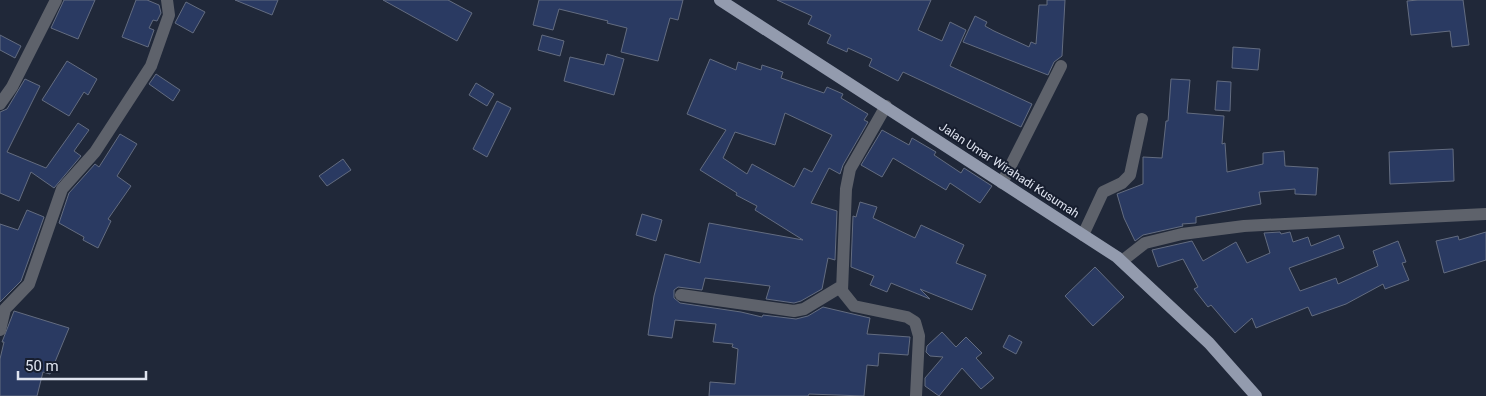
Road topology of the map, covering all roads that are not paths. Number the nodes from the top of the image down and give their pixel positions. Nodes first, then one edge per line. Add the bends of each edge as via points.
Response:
1 (56, 0) edge
2 (167, 0) edge
3 (720, 0) edge
4 (1061, 66) dead end
5 (0, 104) edge
6 (886, 106) junction
7 (1142, 119) dead end
8 (1002, 183) junction
9 (1486, 214) edge
10 (1083, 235) junction
11 (1122, 261) junction
12 (842, 286) junction
13 (681, 295) dead end
14 (0, 330) edge
15 (916, 396) edge
16 (1256, 396) edge

1 - 5 street via 12,87
2 - 14 street via 169,15 151,66 95,152 62,189 29,284 6,309
3 - 6 main road, Jalan Umar Wirahadi Kusumah
4 - 8 street
6 - 8 main road, Jalan Umar Wirahadi Kusumah
6 - 12 street via 850,169 844,207
7 - 10 street via 1130,175 1103,192
8 - 10 main road, Jalan Umar Wirahadi Kusumah
9 - 11 street via 1235,227 1145,243
10 - 11 main road, Jalan Umar Wirahadi Kusumah
11 - 16 main road, Jalan Umar Wirahadi Kusumah via 1209,343
12 - 13 street via 794,311
12 - 15 street via 842,291 854,306 907,316 915,322 920,336

